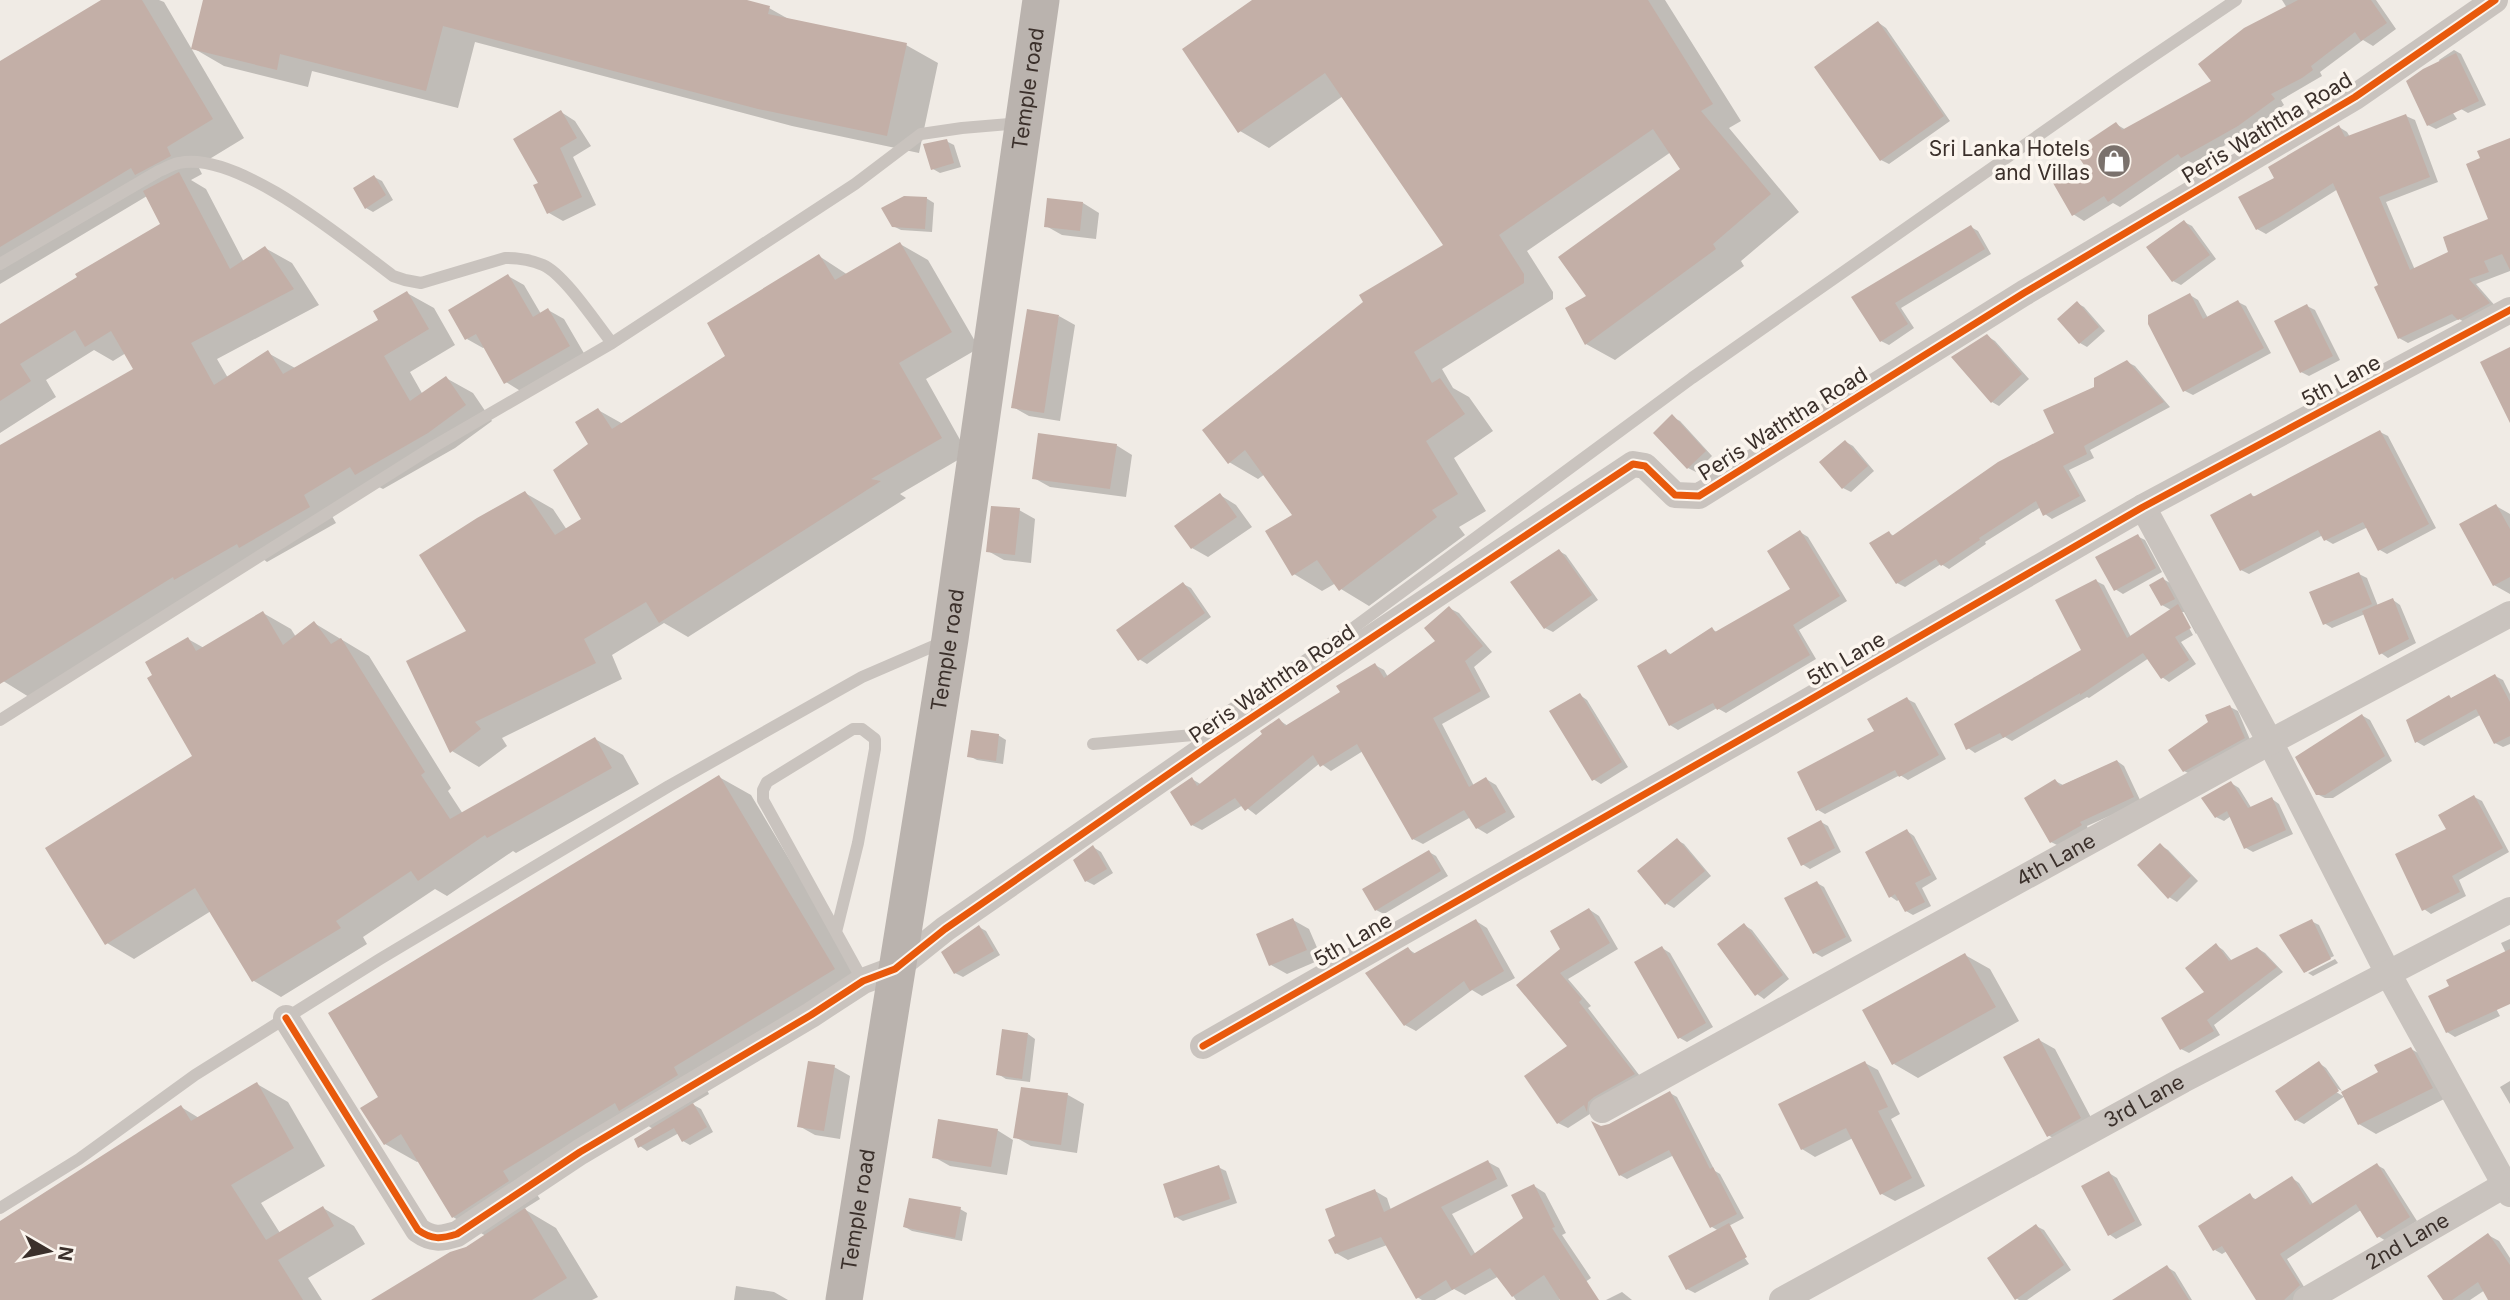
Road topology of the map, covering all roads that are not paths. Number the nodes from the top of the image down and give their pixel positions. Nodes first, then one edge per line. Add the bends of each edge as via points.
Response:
1 (1041, 0) edge
2 (2236, 0) edge
3 (2495, 0) edge
4 (1022, 123) junction
5 (0, 264) edge
6 (2510, 310) edge
7 (612, 342) junction
8 (2143, 507) junction
9 (2510, 614) edge
10 (950, 639) junction
11 (0, 720) edge
12 (2270, 742) junction
13 (1093, 744) dead end
14 (2510, 910) edge
15 (836, 932) junction
16 (879, 975) junction
17 (2389, 975) junction
18 (286, 1018) junction
19 (1203, 1046) dead end
20 (1602, 1110) dead end
21 (2508, 1187) edge
22 (0, 1208) edge
23 (844, 1300) edge
24 (1783, 1300) edge
25 (2305, 1300) edge

1 - 4 street, Temple road
2 - 13 lane via 1692,378 1345,634 1194,735
3 - 16 street, Peris Waththa Road via 2355,97 2024,293 1699,496 1675,495 1645,466 1633,464 1209,746
4 - 7 lane via 921,134 855,184
4 - 10 street, Temple road
5 - 7 lane via 159,172 179,163 206,164 278,192 405,281 421,283 505,258 542,264 555,272
6 - 8 street, 5th Lane
7 - 11 lane via 431,448
8 - 12 street
8 - 19 street, 5th Lane
9 - 12 street, 4th Lane
10 - 16 street, Temple road
10 - 18 lane via 862,677 669,786
12 - 17 street
12 - 20 street, 4th Lane
14 - 17 street, 3rd Lane
15 - 15 lane via 875,749 875,739 862,729 853,729 767,782 763,790 763,800
15 - 16 lane
16 - 18 street, Peris Waththa Road via 580,1152 457,1234 439,1239 418,1230
16 - 23 street, Temple road
17 - 21 street
17 - 24 street, 3rd Lane via 2183,1080
18 - 22 lane
21 - 25 street, 2nd Lane

